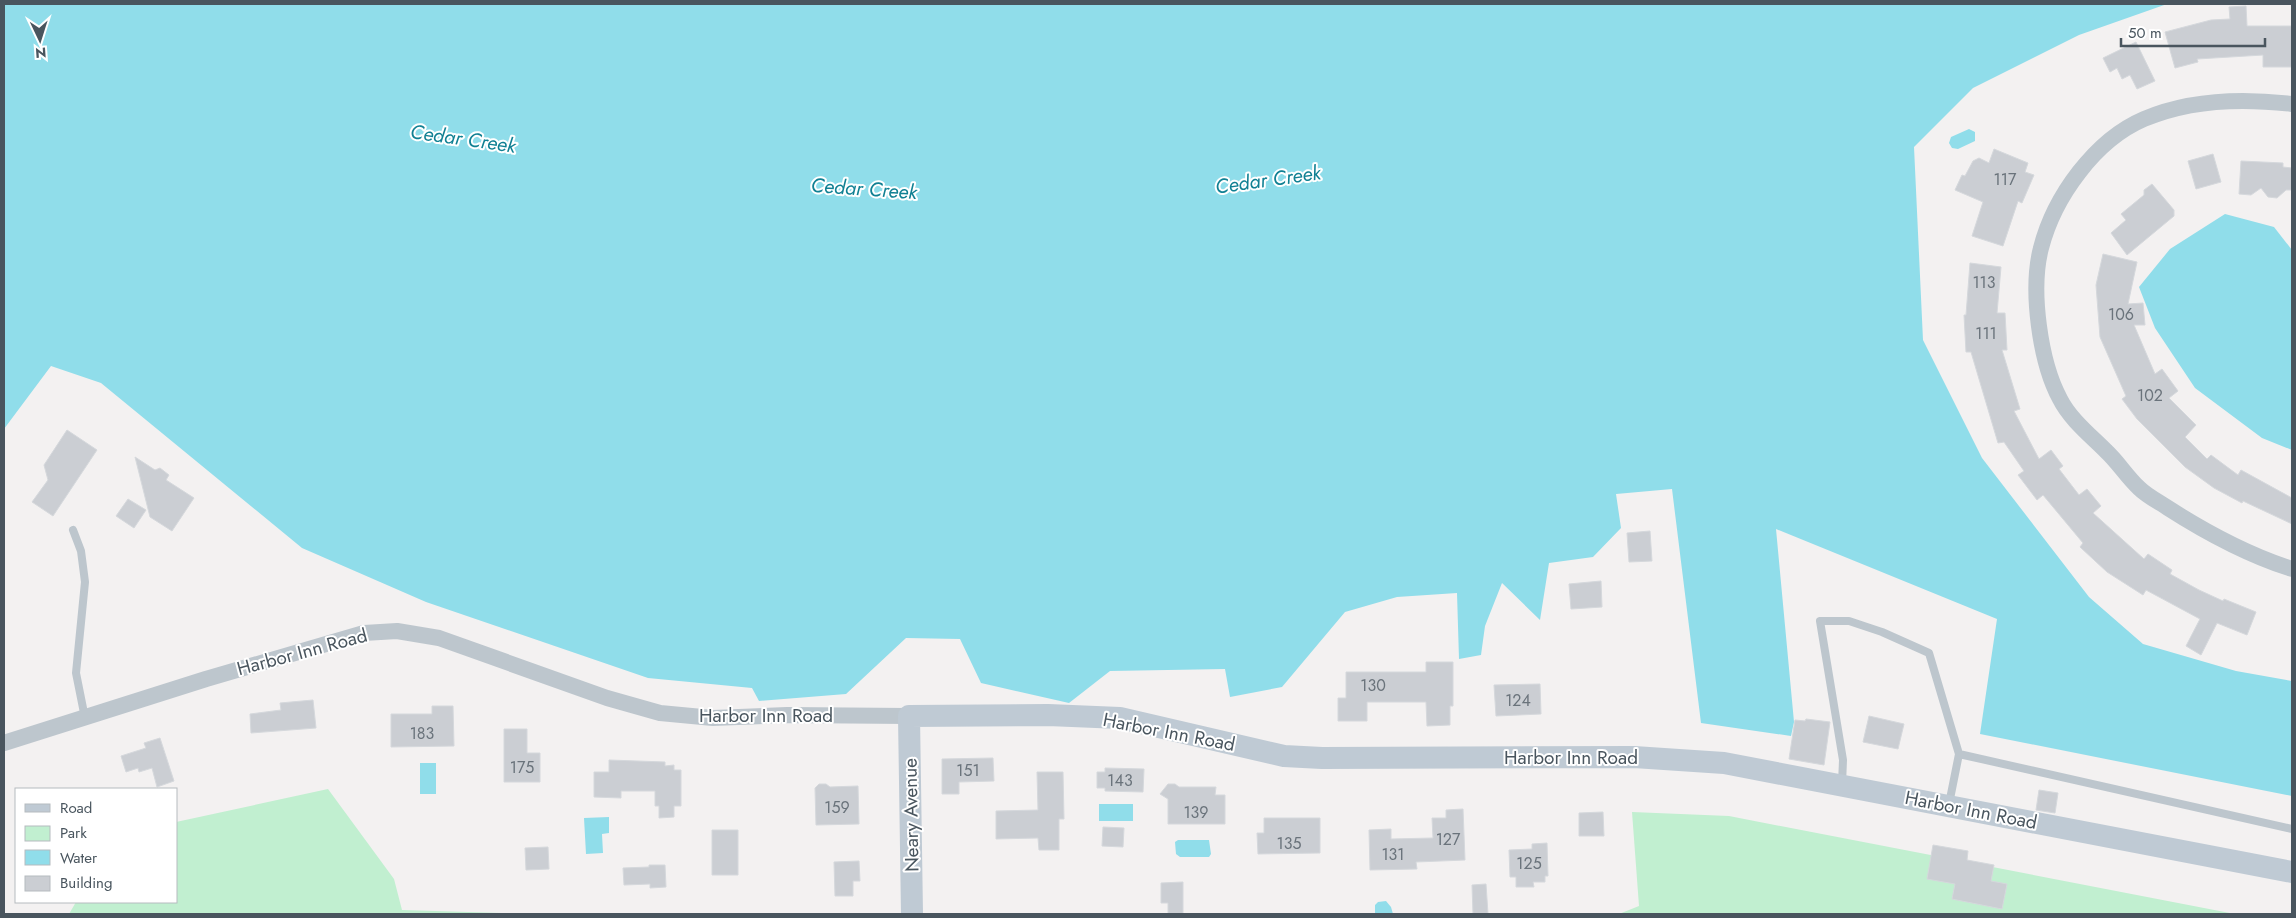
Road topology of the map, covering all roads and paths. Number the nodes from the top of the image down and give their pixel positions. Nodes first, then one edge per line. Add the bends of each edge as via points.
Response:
1 (2292, 104) edge
2 (73, 530) dead end
3 (2292, 569) edge
4 (909, 716) junction
5 (85, 718) junction
6 (4, 743) edge
7 (1959, 754) junction
8 (1842, 786) junction
9 (1949, 806) junction
10 (2292, 829) edge
11 (2292, 872) edge
12 (912, 914) edge

1 - 3 street via 2261,100 2218,101 2175,107 2119,133 2093,156 2052,218 2041,248 2036,302 2047,367 2060,400 2092,440 2140,489 2201,529 2265,560
2 - 5 lane via 81,551 84,582 76,673
4 - 5 street, Harbor Inn Road via 713,718 660,712 607,698 439,638 397,631 364,633
4 - 8 main road, Harbor Inn Road via 1120,718 1284,756 1634,757 1724,763
4 - 12 main road, Neary Avenue
5 - 6 street, Harbor Inn Road
7 - 8 lane via 1929,654 1849,621 1820,620 1843,760
7 - 9 lane
7 - 10 lane
8 - 9 main road, Harbor Inn Road
9 - 11 main road, Harbor Inn Road

